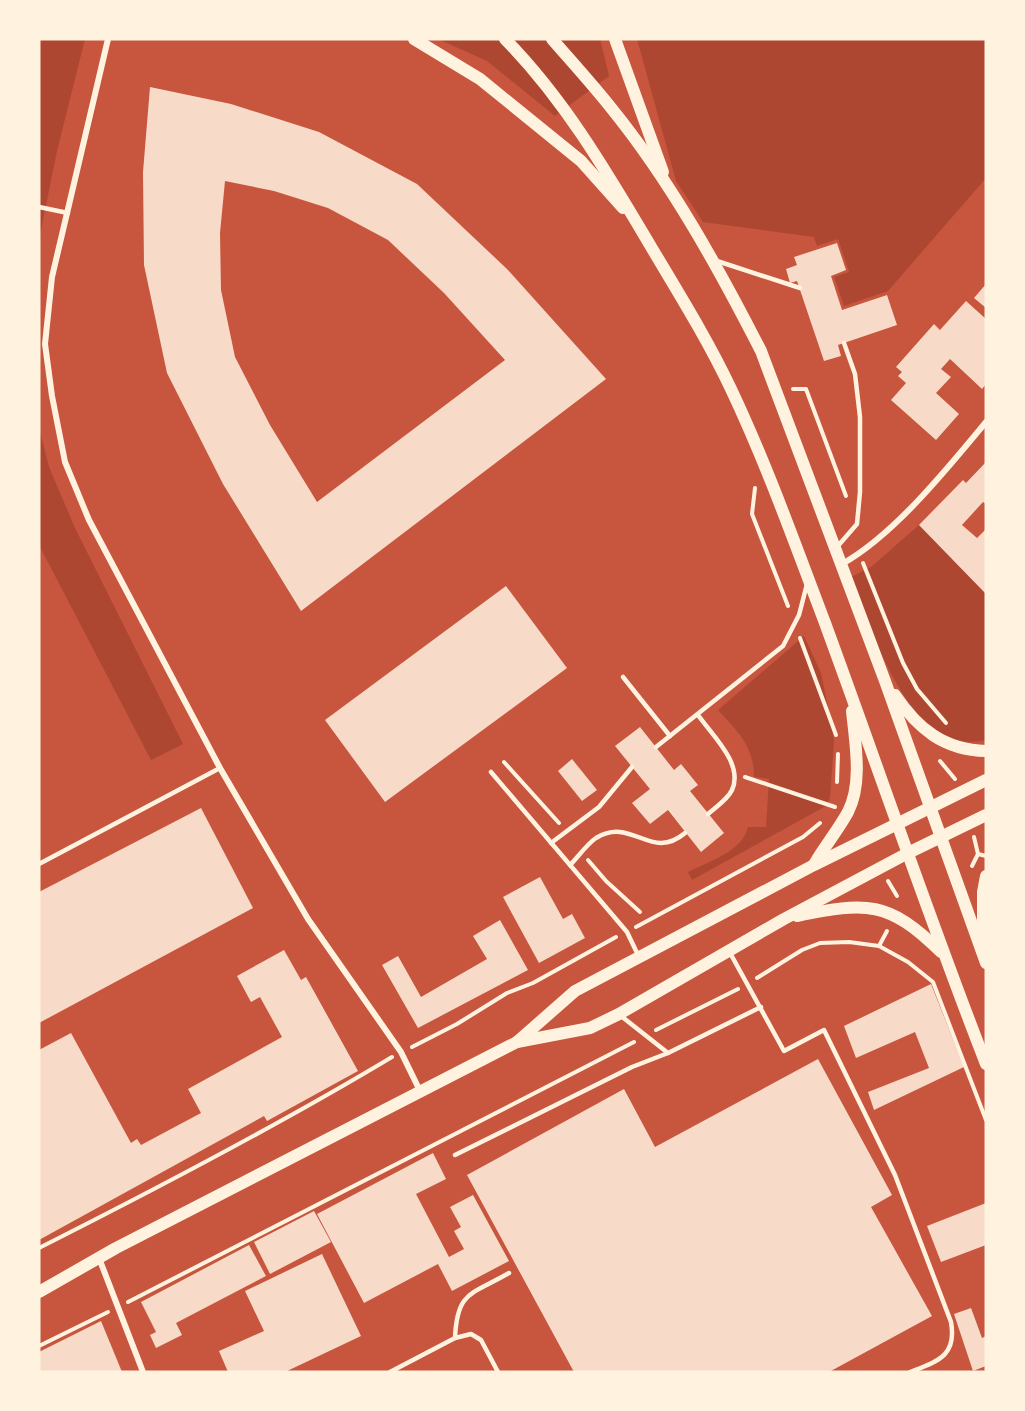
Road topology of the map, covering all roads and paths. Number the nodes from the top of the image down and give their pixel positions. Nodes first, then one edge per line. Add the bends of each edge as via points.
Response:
1 (108, 39) edge
2 (414, 39) edge
3 (505, 39) edge
4 (552, 39) edge
5 (615, 39) edge
6 (667, 185) junction
7 (39, 207) edge
8 (68, 213) junction
9 (639, 227) junction
10 (711, 259) junction
11 (800, 288) dead end
12 (844, 343) dead end
13 (986, 422) edge
14 (752, 514) dead end
15 (835, 549) junction
16 (841, 565) junction
17 (808, 579) junction
18 (795, 624) junction
19 (623, 677) dead end
20 (885, 681) junction
21 (850, 692) junction
22 (698, 715) junction
23 (670, 736) junction
24 (838, 741) dead end
25 (656, 747) dead end
26 (986, 751) edge
27 (838, 753) dead end
28 (632, 766) dead end
29 (220, 768) junction
30 (491, 772) dead end
31 (736, 774) junction
32 (986, 780) edge
33 (837, 787) dead end
34 (836, 797) dead end
35 (834, 807) junction
36 (930, 808) junction
37 (708, 814) dead end
38 (986, 815) edge
39 (897, 823) junction
40 (685, 833) dead end
41 (941, 839) junction
42 (551, 843) junction
43 (908, 853) junction
44 (39, 864) edge
45 (570, 865) junction
46 (814, 865) junction
47 (986, 876) edge
48 (651, 919) dead end
49 (784, 919) junction
50 (603, 944) dead end
51 (729, 951) junction
52 (944, 954) junction
53 (639, 958) junction
54 (985, 959) edge
55 (746, 985) junction
56 (761, 1007) junction
57 (619, 1014) junction
58 (645, 1036) junction
59 (517, 1042) junction
60 (401, 1052) junction
61 (668, 1053) junction
62 (986, 1064) edge
63 (422, 1093) junction
64 (986, 1120) edge
65 (455, 1155) dead end
66 (39, 1248) edge
67 (99, 1257) junction
68 (509, 1273) dead end
69 (39, 1292) edge
70 (118, 1308) junction
71 (455, 1338) junction
72 (39, 1346) edge
73 (143, 1372) edge
74 (390, 1372) edge
75 (498, 1372) edge
76 (910, 1372) edge

1 - 8 street
2 - 9 main road via 480,79 580,161
3 - 9 main road via 572,119
4 - 6 main road via 612,108
5 - 6 main road
6 - 10 main road
7 - 8 lane
8 - 29 street via 51,277 45,344 65,462 89,520
9 - 17 main road via 730,387
10 - 11 lane
10 - 15 main road via 756,341 777,389
12 - 15 lane via 855,374 860,417 860,492 857,524
13 - 16 street via 892,524 860,554
14 - 18 path
15 - 16 main road
16 - 20 main road
17 - 18 lane
17 - 21 main road
18 - 22 lane via 783,646
18 - 24 path
19 - 23 lane
20 - 26 main road via 903,708 926,731 948,745
20 - 36 main road
21 - 39 main road
21 - 46 main road via 856,768 852,800
22 - 23 lane
22 - 31 lane via 727,754
23 - 25 lane
27 - 33 path
28 - 42 lane via 599,807
29 - 44 lane
29 - 60 street via 308,919
30 - 42 lane
31 - 35 path
31 - 37 lane via 732,792
32 - 36 main road
34 - 35 path
35 - 48 path via 803,837
36 - 39 main road
36 - 41 main road
38 - 41 main road
39 - 43 main road
39 - 46 main road
40 - 45 lane via 675,842 661,845 617,831 597,838
41 - 43 main road
41 - 54 main road
42 - 45 lane
43 - 49 main road
43 - 52 main road
45 - 53 lane via 627,932
46 - 53 main road
47 - 54 main road
49 - 51 main road
49 - 52 main road via 837,908 860,907 894,913 916,927
50 - 60 path
51 - 55 lane
51 - 57 main road
52 - 62 main road
53 - 59 main road via 575,992
55 - 56 lane
55 - 58 path
55 - 64 path via 820,943 879,946 908,962 933,982
56 - 61 lane
56 - 76 lane via 784,1051 824,1030 895,1175 954,1338 938,1361
57 - 58 lane
57 - 59 main road via 591,1028
58 - 61 lane
58 - 70 path
59 - 63 main road
60 - 63 street
60 - 66 path via 157,1189
61 - 65 lane
63 - 67 main road
67 - 69 main road
67 - 70 street
68 - 71 lane via 460,1302
70 - 72 path
70 - 73 street
71 - 74 lane
71 - 75 lane via 471,1334 481,1340

